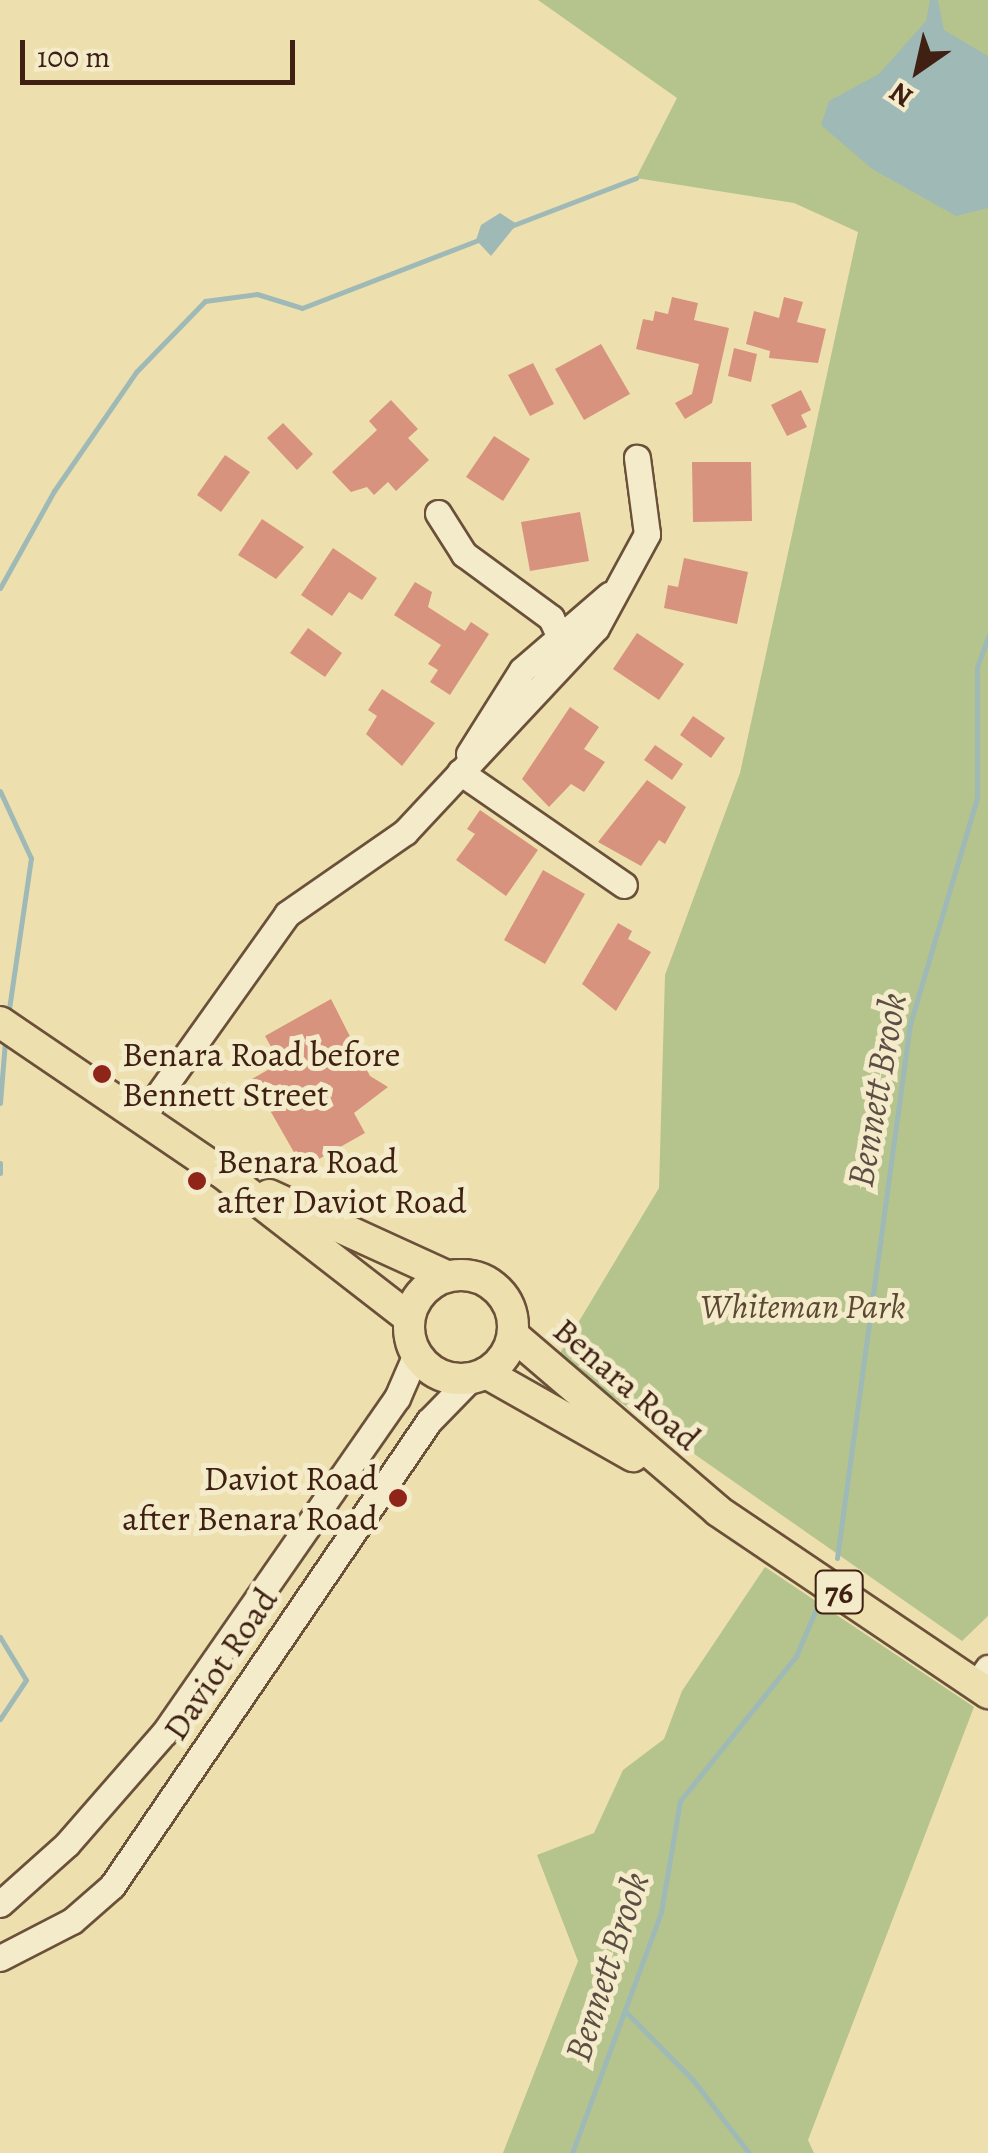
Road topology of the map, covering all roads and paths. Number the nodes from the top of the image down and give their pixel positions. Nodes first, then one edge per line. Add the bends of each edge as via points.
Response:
1 (637, 458) dead end
2 (438, 513) dead end
3 (564, 645) junction
4 (460, 772) junction
5 (624, 885) dead end
6 (7, 1027) edge
7 (141, 1119) junction
8 (221, 1172) junction
9 (447, 1276) junction
10 (410, 1318) junction
11 (513, 1335) junction
12 (416, 1354) junction
13 (479, 1376) junction
14 (692, 1490) junction
15 (984, 1682) edge
16 (0, 1904) edge
17 (0, 1958) edge

1 - 3 street via 647,534 614,591
2 - 3 street via 464,554 551,618
3 - 4 street via 522,670
4 - 5 street
4 - 7 street via 405,832 286,914
6 - 7 main road, 76
7 - 8 main road, 76
8 - 9 main road, 76
8 - 10 main road, 76
9 - 10 main road via 422,1292
9 - 11 main road, 76 via 474,1276 501,1294
10 - 12 main road
11 - 13 main road
11 - 14 main road, Benara Road / 76
12 - 13 main road, 76 via 440,1375
12 - 16 street, Daviot Road via 397,1398 164,1733 67,1844
13 - 14 main road, Benara Road / 76
13 - 17 street, Daviot Road via 428,1421 112,1886 72,1921
14 - 15 main road, Benara Road / 76

